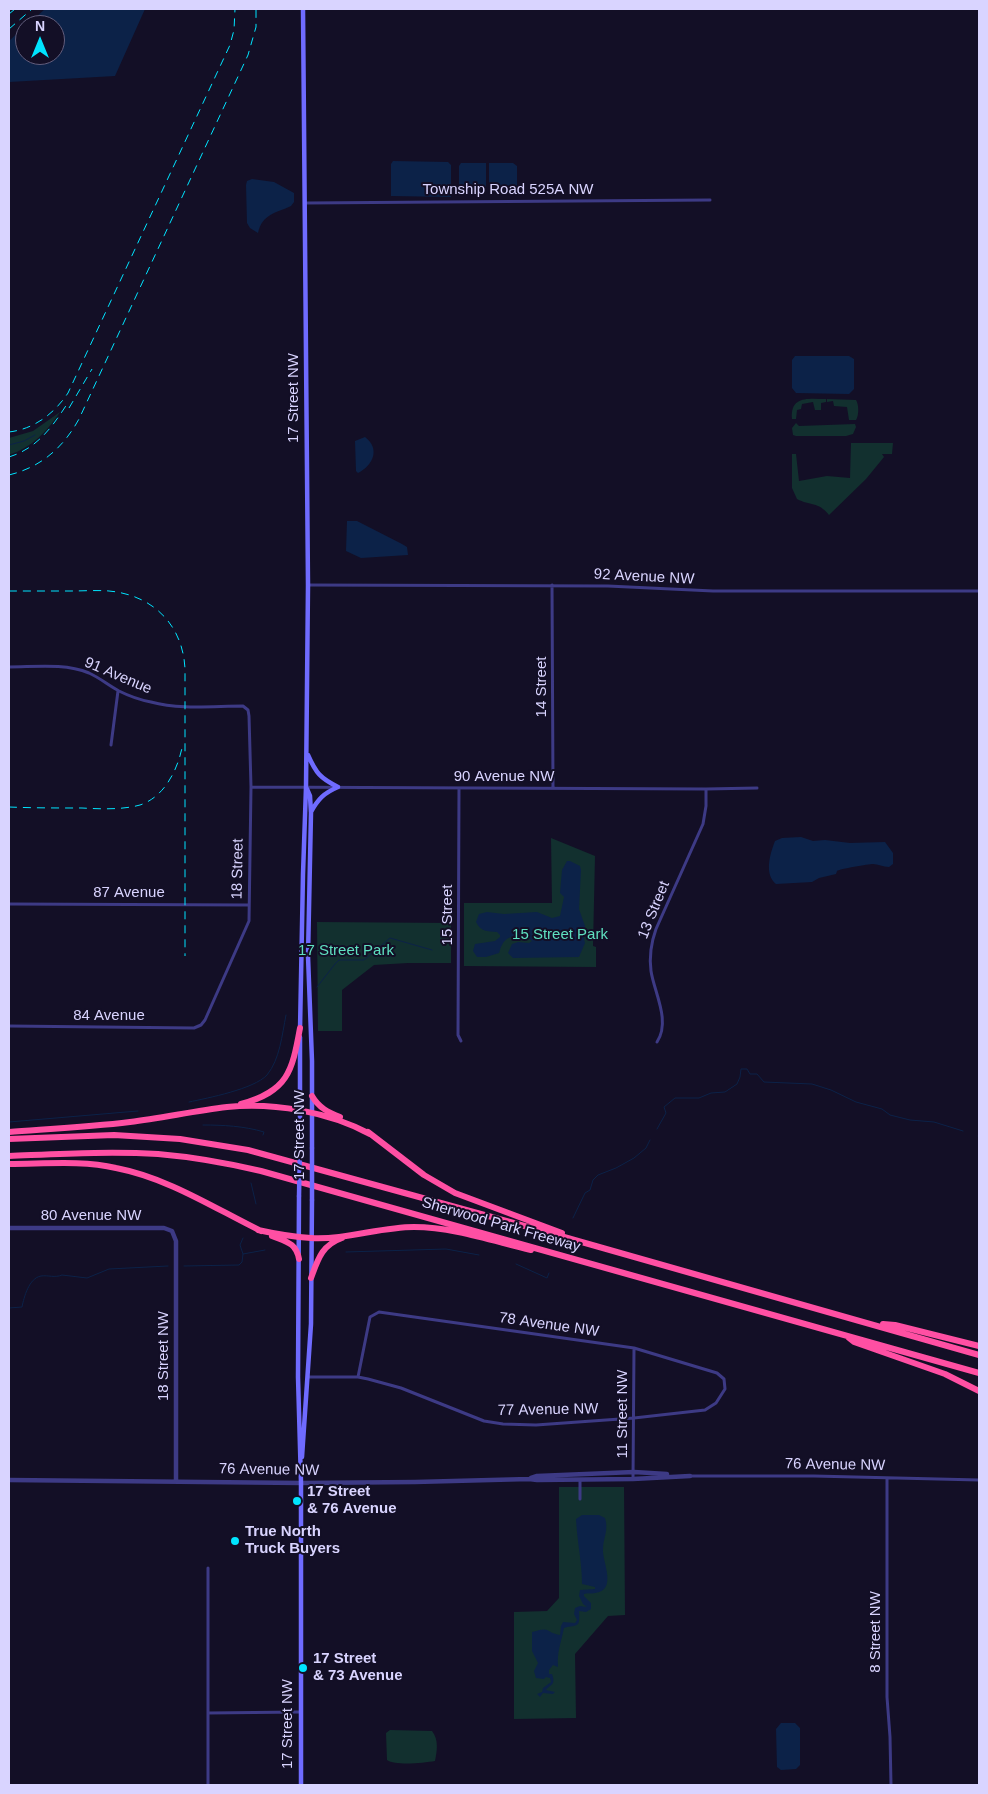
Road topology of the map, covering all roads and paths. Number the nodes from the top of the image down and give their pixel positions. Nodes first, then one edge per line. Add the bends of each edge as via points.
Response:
1 (303, 9) edge
2 (710, 200) dead end
3 (306, 203) junction
4 (308, 585) junction
5 (552, 586) junction
6 (979, 591) edge
7 (9, 667) edge
8 (118, 690) junction
9 (248, 710) joint
10 (111, 744) dead end
11 (307, 752) junction
12 (251, 787) junction
13 (306, 787) junction
14 (338, 787) junction
15 (459, 788) junction
16 (553, 788) junction
17 (757, 788) dead end
18 (706, 789) junction
19 (310, 814) junction
20 (9, 904) edge
21 (249, 905) junction
22 (205, 1020) joint
23 (9, 1026) edge
24 (300, 1028) junction
25 (461, 1041) dead end
26 (657, 1042) dead end
27 (312, 1096) junction
28 (227, 1107) junction
29 (300, 1111) junction
30 (312, 1113) junction
31 (9, 1132) edge
32 (370, 1134) junction
33 (9, 1139) edge
34 (9, 1156) edge
35 (9, 1164) edge
36 (9, 1228) edge
37 (258, 1230) junction
38 (172, 1231) joint
39 (363, 1233) junction
40 (299, 1236) junction
41 (312, 1238) junction
42 (583, 1243) junction
43 (573, 1258) junction
44 (299, 1259) junction
45 (311, 1278) junction
46 (871, 1324) junction
47 (844, 1335) junction
48 (979, 1346) edge
49 (634, 1348) junction
50 (979, 1355) edge
51 (979, 1373) edge
52 (308, 1377) junction
53 (358, 1377) junction
54 (979, 1390) edge
55 (705, 1410) joint
56 (634, 1418) junction
57 (634, 1472) junction
58 (690, 1476) junction
59 (887, 1478) junction
60 (529, 1479) junction
61 (633, 1479) junction
62 (9, 1480) edge
63 (580, 1480) junction
64 (979, 1480) edge
65 (176, 1481) junction
66 (300, 1483) junction
67 (580, 1499) dead end
68 (208, 1568) dead end
69 (300, 1712) junction
70 (208, 1713) junction
71 (208, 1785) edge
72 (301, 1785) edge
73 (891, 1785) edge

1 - 3 main road, 17 Street NW
2 - 3 street, Township Road 525A NW
3 - 4 main road, 17 Street NW
4 - 5 street, 92 Avenue NW
4 - 11 main road, 17 Street NW
5 - 6 street, 92 Avenue NW via 713,591
5 - 16 street, 14 Street
7 - 8 street, 91 Avenue via 78,670
8 - 9 street, 91 Avenue via 167,705 243,706
8 - 10 street
9 - 12 street, 18 Street
11 - 13 main road, 17 Street NW
11 - 14 main road via 316,772
12 - 13 street, 90 Avenue NW
12 - 21 street, 18 Street
13 - 14 street, 90 Avenue NW
13 - 19 main road, 17 Street NW via 310,796
13 - 24 main road, 17 Street NW
14 - 15 street, 90 Avenue NW
14 - 19 main road via 318,799
15 - 16 street, 90 Avenue NW
15 - 25 street, 15 Street via 458,1035
16 - 18 street, 90 Avenue NW
17 - 18 street, 90 Avenue NW
18 - 26 street, 13 Street via 703,824 651,946 651,971 661,1007 661,1031
19 - 27 main road, 17 Street NW via 308,956
20 - 21 street, 87 Avenue
21 - 22 street, 18 Street via 249,921
22 - 23 street, 84 Avenue via 194,1028
24 - 28 highway via 293,1064 281,1084 267,1095
24 - 29 main road, 17 Street NW
27 - 30 main road, 17 Street NW
27 - 32 highway via 324,1110
28 - 29 highway
28 - 31 highway via 118,1124
29 - 30 highway
29 - 40 main road, 17 Street NW, bridge
30 - 32 highway
30 - 41 main road, 17 Street NW, bridge
32 - 42 highway via 424,1175 455,1193
33 - 42 highway, Sherwood Park Freeway via 114,1135 180,1138 223,1145 289,1160
34 - 43 highway, Sherwood Park Freeway via 114,1152 209,1160 289,1178
35 - 37 highway via 78,1163 118,1168 176,1188
36 - 38 street, 80 Avenue NW via 164,1228
37 - 40 highway
37 - 44 highway via 294,1246
38 - 65 street, 18 Street NW via 176,1241
39 - 41 highway
39 - 43 highway via 429,1228
39 - 45 highway via 329,1244 321,1253
40 - 41 highway
40 - 44 main road, 17 Street NW
41 - 45 main road, 17 Street NW
42 - 46 highway, Sherwood Park Freeway
43 - 47 highway, Sherwood Park Freeway
44 - 66 main road, 17 Street NW
45 - 52 main road, 17 Street NW
46 - 48 highway via 895,1325
46 - 50 highway, Sherwood Park Freeway
47 - 51 highway, Sherwood Park Freeway
47 - 54 highway via 854,1342 945,1374
49 - 53 street, 78 Avenue NW via 379,1312 372,1314 369,1320
49 - 55 street, 78 Avenue NW via 719,1374 726,1389 716,1403
49 - 56 street, 11 Street NW
52 - 53 street, 77 Avenue NW
52 - 66 main road, 17 Street NW
53 - 56 street, 77 Avenue NW via 401,1388 484,1421 503,1424
55 - 56 street, 77 Avenue NW
56 - 57 street, 11 Street NW
57 - 58 street, 76 Avenue NW
57 - 60 street, 76 Avenue NW
57 - 61 street, 11 Street NW
58 - 59 street, 76 Avenue NW
58 - 61 street, 76 Avenue NW
59 - 64 street, 76 Avenue NW
59 - 73 street, 8 Street NW via 887,1698
60 - 63 street, 76 Avenue NW
60 - 66 street, 76 Avenue NW
61 - 63 street, 76 Avenue NW
62 - 65 street, 76 Avenue NW
63 - 67 street
65 - 66 street, 76 Avenue NW
66 - 69 main road, 17 Street NW
68 - 70 street
69 - 70 street
69 - 72 main road, 17 Street NW
70 - 71 street

